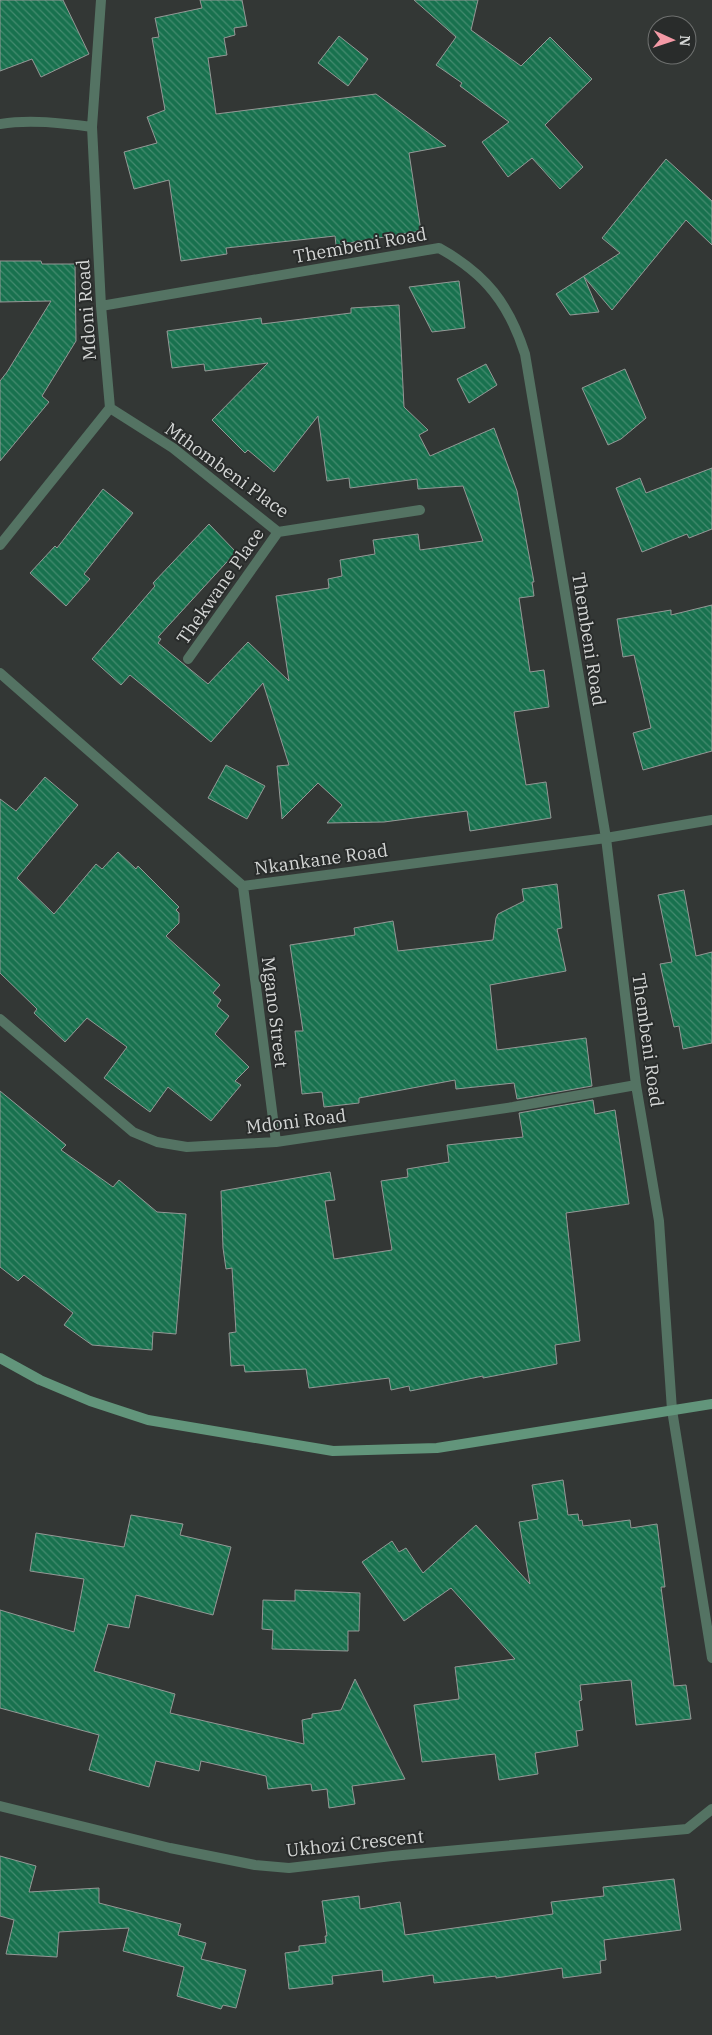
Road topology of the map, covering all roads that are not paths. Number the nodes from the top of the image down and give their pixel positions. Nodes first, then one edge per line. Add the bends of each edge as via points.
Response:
1 (101, 0) edge
2 (0, 124) edge
3 (92, 127) junction
4 (101, 306) junction
5 (110, 408) junction
6 (420, 510) dead end
7 (278, 532) junction
8 (0, 545) edge
9 (188, 659) dead end
10 (0, 673) edge
11 (712, 820) edge
12 (606, 838) junction
13 (243, 886) junction
14 (0, 1018) edge
15 (636, 1085) junction
16 (276, 1142) junction
17 (0, 1358) edge
18 (712, 1404) edge
19 (672, 1410) junction
20 (712, 1658) edge
21 (0, 1806) edge
22 (712, 1809) edge

1 - 3 street, Mdoni Road
2 - 3 street via 53,122
3 - 4 street, Mdoni Road
4 - 5 street, Mdoni Road
4 - 12 street, Thembeni Road via 440,248 480,276 505,306 517,328 525,354
5 - 7 street, Mthombeni Place via 173,448
5 - 8 street
6 - 7 street, Mthombeni Place
7 - 9 street, Thekwane Place
10 - 13 street, Nkankane Road
11 - 12 street, Nkankane Road
12 - 13 street, Nkankane Road
12 - 15 street, Thembeni Road
13 - 16 street, Mgano Street
14 - 16 street, Mdoni Road via 133,1132 157,1142 187,1147
15 - 16 street, Mdoni Road
15 - 19 street, Thembeni Road via 660,1221
17 - 19 street via 40,1380 90,1401 148,1420 333,1452 437,1448
18 - 19 street
19 - 20 street
21 - 22 street, Ukhozi Crescent via 236,1862 289,1868 687,1829

